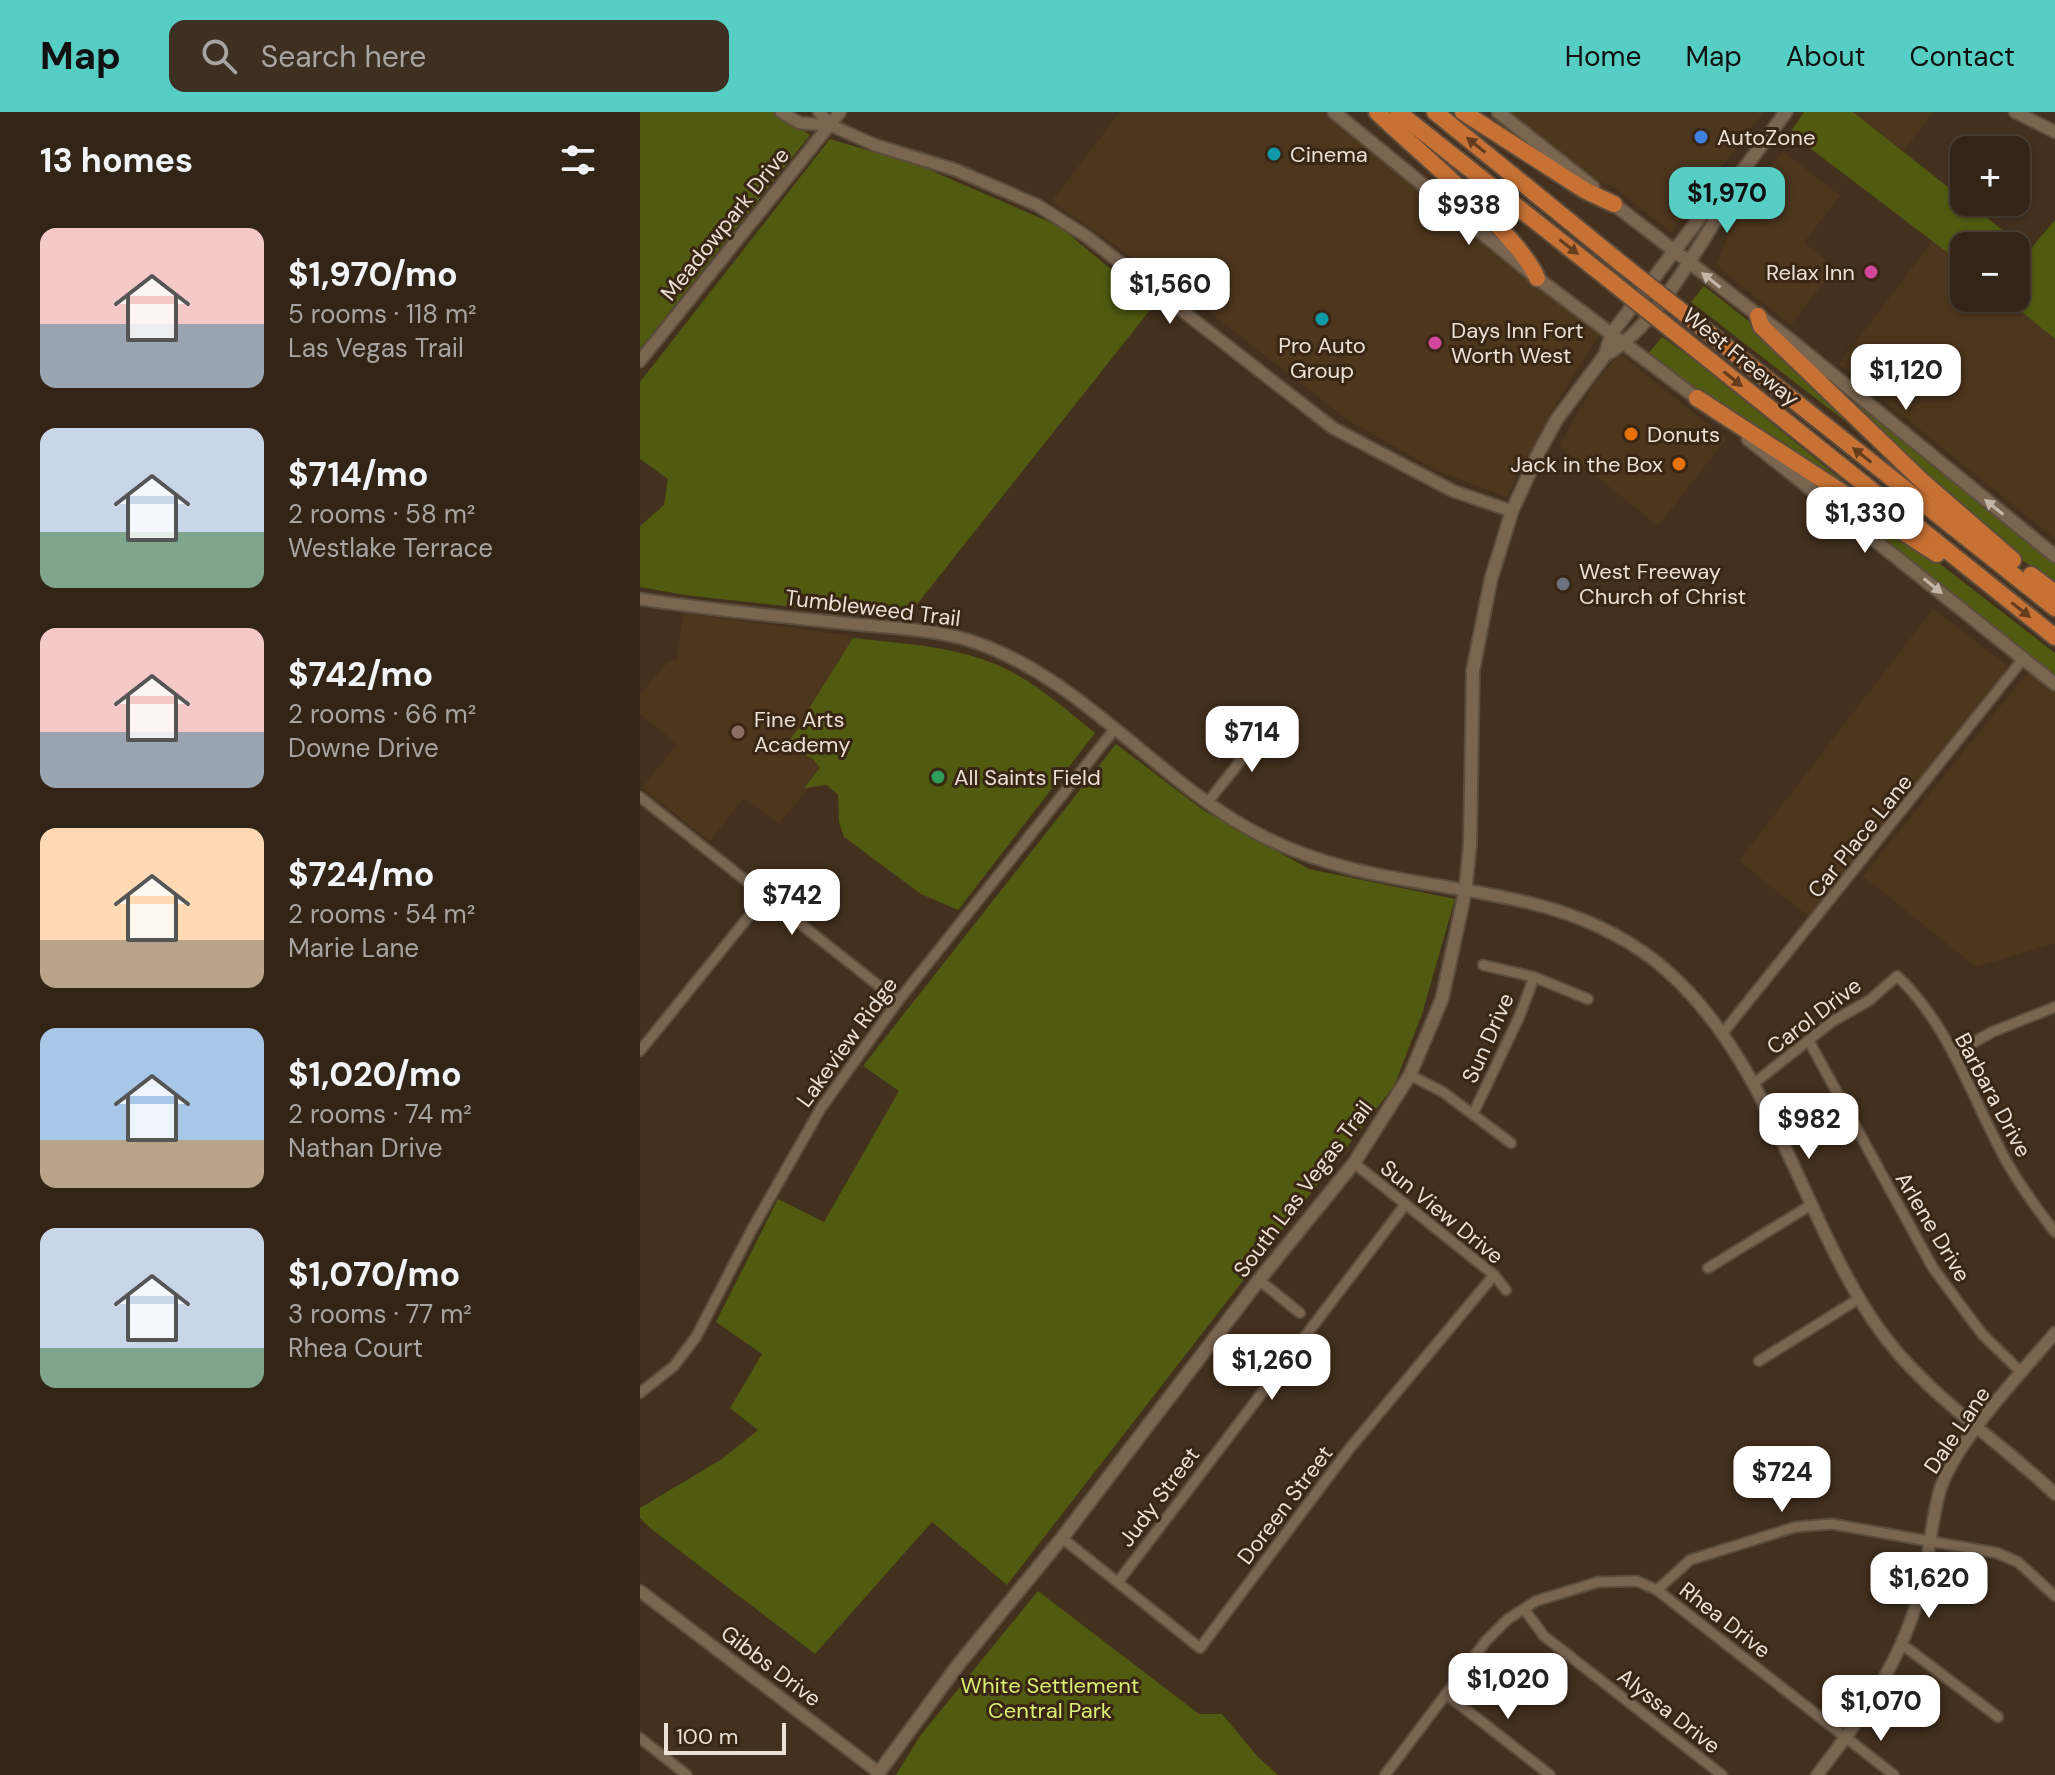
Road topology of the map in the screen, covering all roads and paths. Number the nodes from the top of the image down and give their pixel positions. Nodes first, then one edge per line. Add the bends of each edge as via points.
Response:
1 (781, 112) edge
2 (819, 112) edge
3 (840, 112) edge
4 (1334, 112) edge
5 (1377, 112) edge
6 (1398, 112) edge
7 (1435, 112) edge
8 (1463, 112) edge
9 (1498, 112) edge
10 (1786, 112) edge
11 (2015, 112) edge
12 (830, 125) junction
13 (2055, 132) edge
14 (1724, 196) junction
15 (1614, 204) junction
16 (1674, 252) junction
17 (1689, 263) junction
18 (1537, 278) junction
19 (1758, 316) junction
20 (1612, 333) junction
21 (1626, 344) junction
22 (1605, 355) junction
23 (640, 361) edge
24 (1697, 398) junction
25 (1512, 511) junction
26 (2055, 556) edge
27 (1987, 583) junction
28 (2055, 593) edge
29 (640, 599) edge
30 (2055, 608) edge
31 (2055, 637) edge
32 (2023, 659) junction
33 (2055, 684) edge
34 (1270, 724) dead end
35 (1114, 730) junction
36 (642, 801) edge
37 (1207, 803) junction
38 (1465, 892) junction
39 (766, 895) junction
40 (1483, 965) dead end
41 (1897, 976) joint
42 (1534, 977) junction
43 (1588, 999) dead end
44 (898, 1001) junction
45 (2055, 1007) edge
46 (1722, 1034) junction
47 (1810, 1043) junction
48 (640, 1051) edge
49 (1953, 1054) junction
50 (1410, 1075) junction
51 (1753, 1084) junction
52 (1473, 1114) junction
53 (1511, 1143) dead end
54 (1354, 1163) junction
55 (1405, 1205) junction
56 (1811, 1205) junction
57 (2055, 1232) edge
58 (1708, 1268) dead end
59 (1494, 1275) junction
60 (1259, 1280) junction
61 (1506, 1290) dead end
62 (1860, 1298) junction
63 (1300, 1313) dead end
64 (2055, 1333) edge
65 (1759, 1361) dead end
66 (2022, 1373) junction
67 (640, 1393) edge
68 (1977, 1429) junction
69 (2055, 1494) edge
70 (1062, 1538) junction
71 (1932, 1540) junction
72 (1118, 1582) junction
73 (1657, 1590) junction
74 (640, 1591) edge
75 (2055, 1596) edge
76 (1524, 1609) junction
77 (1903, 1645) junction
78 (1446, 1694) junction
79 (1998, 1717) dead end
80 (1847, 1737) junction
81 (640, 1738) edge
82 (878, 1774) edge
83 (687, 1775) edge
84 (1385, 1775) edge
85 (1550, 1775) edge
86 (1722, 1775) edge
87 (1817, 1775) edge
88 (1894, 1775) edge

1 - 12 street via 800,123
2 - 12 street
3 - 12 street, Meadowpark Drive
4 - 18 main road
5 - 18 highway via 1506,237
6 -> 27 highway, West Freeway, bridge
30 -> 7 highway, West Freeway, bridge
8 - 15 highway
9 - 15 main road, West Freeway
10 - 14 main road
11 - 13 street
12 - 23 street, Meadowpark Drive
12 - 25 street via 1037,205 1086,236 1333,428 1453,491
14 - 16 main road, South Las Vegas Trail via 1714,199
14 - 17 main road via 1724,206
15 - 16 main road, West Freeway
16 - 17 main road, West Freeway
16 - 20 main road, South Las Vegas Trail
19 -> 17 main road, West Freeway
17 - 21 main road
18 - 20 main road
26 -> 19 main road, West Freeway
19 - 28 highway via 1761,326 1922,481
20 - 21 main road
20 - 22 main road, South Las Vegas Trail
21 - 22 main road, South Las Vegas Trail
21 - 24 main road
22 - 25 main road, South Las Vegas Trail via 1557,419
24 - 27 highway via 1967,576
24 -> 32 main road
25 - 38 main road, South Las Vegas Trail via 1491,579 1473,670
27 -> 31 highway, West Freeway
29 - 35 street, Tumbleweed Trail via 963,639 1035,671
32 - 33 main road
32 - 46 street, Car Place Lane
34 - 37 street
35 - 37 street, Tumbleweed Trail
35 - 44 street, Lakeview Ridge
36 - 39 street
37 - 38 street, Tumbleweed Trail via 1266,838 1346,870
38 - 46 street, Tumbleweed Trail via 1565,911 1617,934 1678,981
38 - 50 main road, South Las Vegas Trail via 1442,999
39 - 44 street
39 - 48 street
40 - 42 street
41 - 47 street, Carol Drive
41 - 49 street, Barbara Drive via 1918,996
42 - 43 street
42 - 52 street, Sun Drive
44 - 67 street, Lakeview Ridge via 803,1137 696,1337 674,1366
45 - 49 street
46 - 51 street, Tumbleweed Trail
47 - 51 street, Carol Drive
47 - 66 street, Arlene Drive via 1933,1268 1982,1334
49 - 57 street, Barbara Drive via 2004,1158
50 - 52 street
50 - 54 main road, South Las Vegas Trail
51 - 56 street, Tumbleweed Trail
52 - 53 street
54 - 55 street, Sun View Drive
54 - 60 main road, South Las Vegas Trail
55 - 59 street, Sun View Drive
55 - 72 street, Judy Street
56 - 58 street
56 - 62 street, Tumbleweed Trail
59 - 61 street, Sun View Drive
59 - 72 street, Doreen Street via 1350,1448 1200,1648
60 - 63 street
60 - 70 main road, South Las Vegas Trail
62 - 65 street
62 - 68 street, Tumbleweed Trail via 1899,1355
64 - 66 street, Dale Lane
66 - 68 street, Dale Lane
68 - 69 street, Tumbleweed Trail
68 - 71 street, Dale Lane via 1940,1489
70 - 72 street
70 - 82 main road, South Las Vegas Trail
71 - 73 street via 1832,1524 1795,1527 1690,1560
71 - 75 street via 2018,1562
71 - 77 street, Dale Lane
73 - 76 street via 1617,1579
73 - 80 street, Rhea Drive
74 - 82 street, Gibbs Drive
76 - 78 street via 1486,1641
76 - 86 street, Alyssa Drive via 1544,1636
77 - 79 street
77 - 80 street, Dale Lane
78 - 84 street
78 - 85 street
80 - 87 street, Dale Lane
80 - 88 street, Rhea Drive
81 - 83 street

